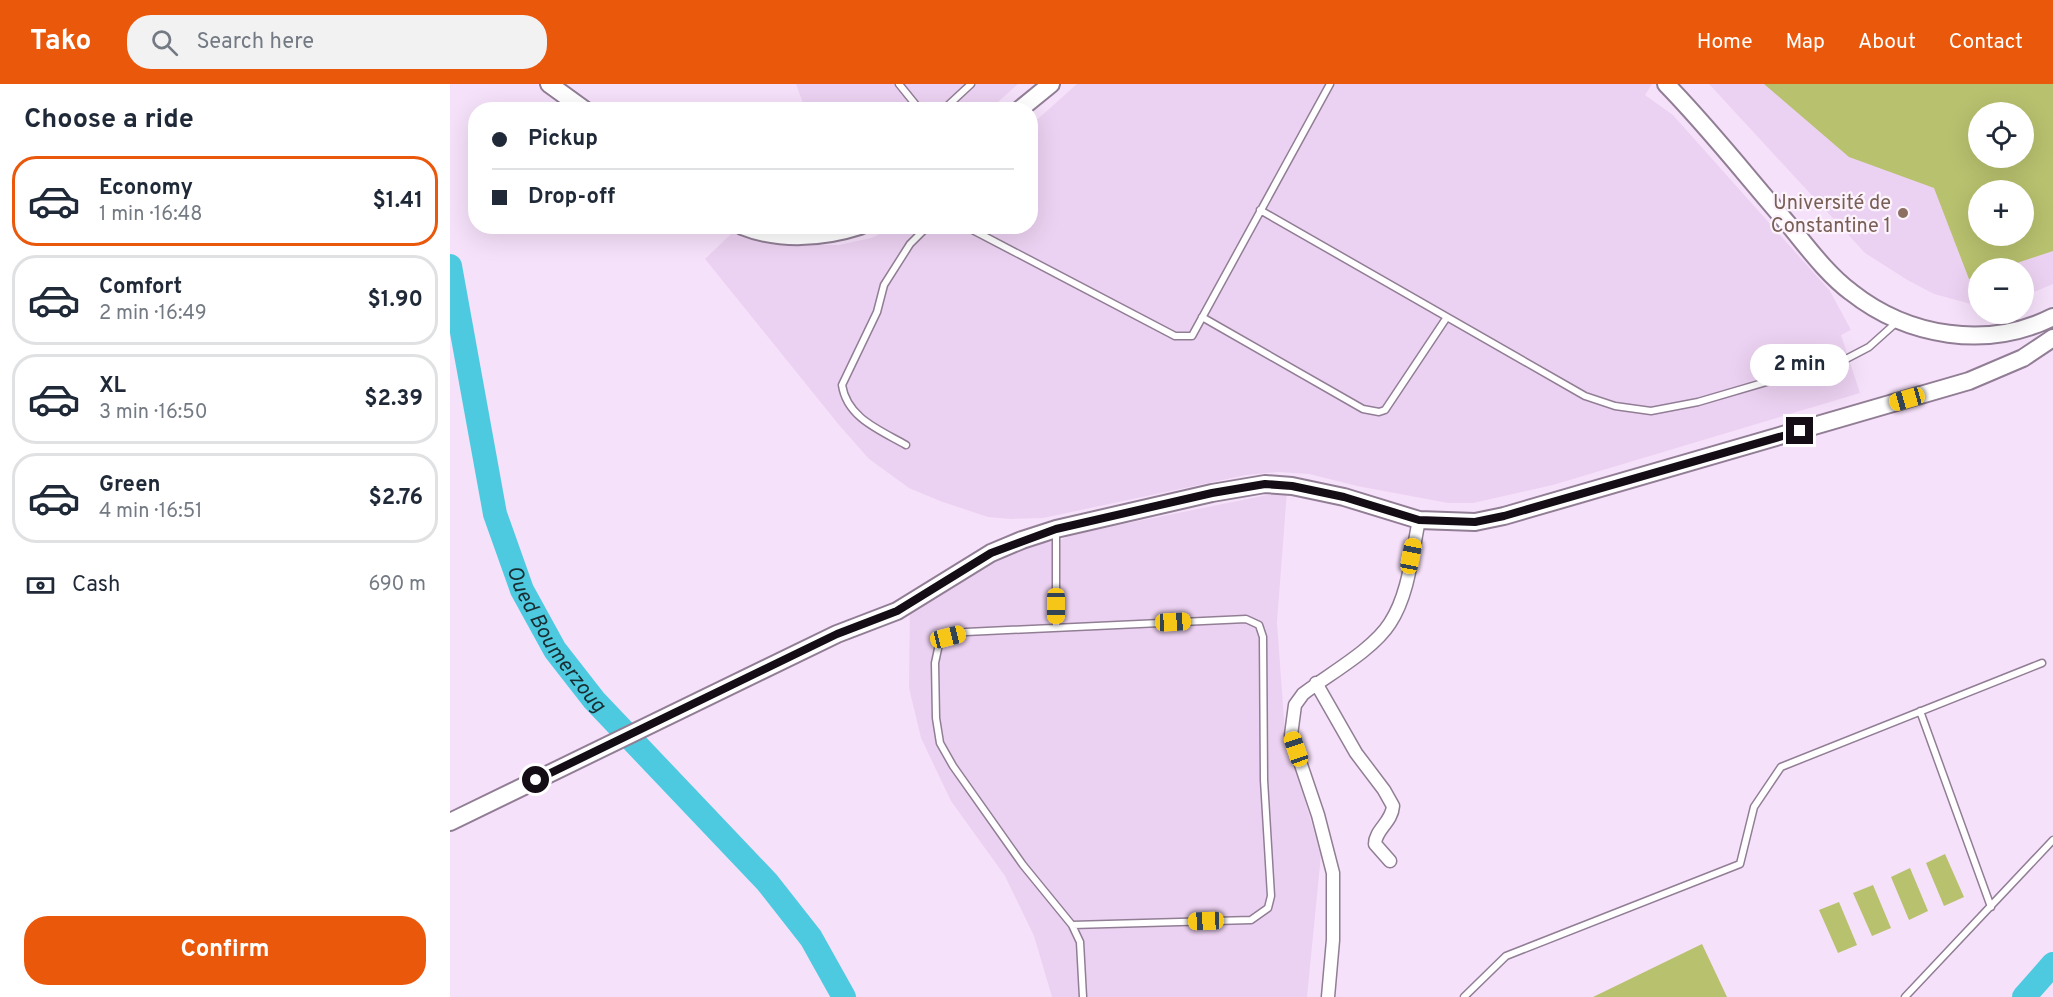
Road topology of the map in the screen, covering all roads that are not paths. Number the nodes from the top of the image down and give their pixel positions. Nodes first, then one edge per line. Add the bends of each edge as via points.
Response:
1 (549, 84) edge
2 (899, 84) edge
3 (971, 84) edge
4 (1051, 84) edge
5 (1330, 84) edge
6 (1666, 84) edge
7 (574, 102) edge
8 (914, 102) edge
9 (952, 102) edge
10 (1029, 102) edge
11 (1260, 210) junction
12 (774, 234) edge
13 (823, 234) edge
14 (920, 234) edge
15 (980, 234) edge
16 (1202, 317) junction
17 (1447, 317) junction
18 (2053, 317) edge
19 (1899, 321) junction
20 (2053, 338) edge
21 (906, 446) dead end
22 (1419, 520) junction
23 (1056, 529) junction
24 (1056, 627) junction
25 (2042, 663) dead end
26 (1316, 683) junction
27 (1920, 711) junction
28 (450, 822) edge
29 (2053, 840) edge
30 (1389, 861) dead end
31 (1991, 907) junction
32 (1072, 925) junction
33 (1083, 997) edge
34 (1328, 997) edge
35 (1464, 997) edge
36 (1905, 997) edge

1 - 7 street
2 - 8 lane
3 - 9 lane
4 - 10 street
5 - 11 lane
6 - 19 street via 1705,123 1830,273 1868,304
11 - 16 lane
11 - 17 lane
12 - 13 street
14 - 21 lane via 884,285 877,312 842,386 850,407 862,420
15 - 16 lane via 1175,336 1192,336
16 - 17 lane via 1363,409 1379,412 1385,410
17 - 19 lane via 1585,396 1614,406 1651,411 1698,402 1848,358 1869,347
18 - 19 street via 2005,334 1965,336
20 - 22 street via 2023,358 1969,381 1504,516 1475,522
22 - 23 street via 1327,493 1265,484
22 - 26 street via 1407,576 1390,623 1377,639
23 - 24 lane
23 - 28 street via 991,553 897,611 837,634
24 - 32 lane via 966,632 948,637 939,644 935,663 936,718 940,743 953,766 1023,865
24 - 32 lane via 1246,619 1259,625 1263,637 1264,780 1271,896 1268,908 1251,920
25 - 27 lane
26 - 30 street via 1356,753 1393,806 1389,822 1375,838 1375,844
26 - 34 street via 1295,705 1291,735 1333,873
27 - 31 lane
27 - 35 lane via 1780,767 1754,807 1740,864 1506,956
29 - 31 lane
31 - 36 lane
32 - 33 lane via 1080,942

